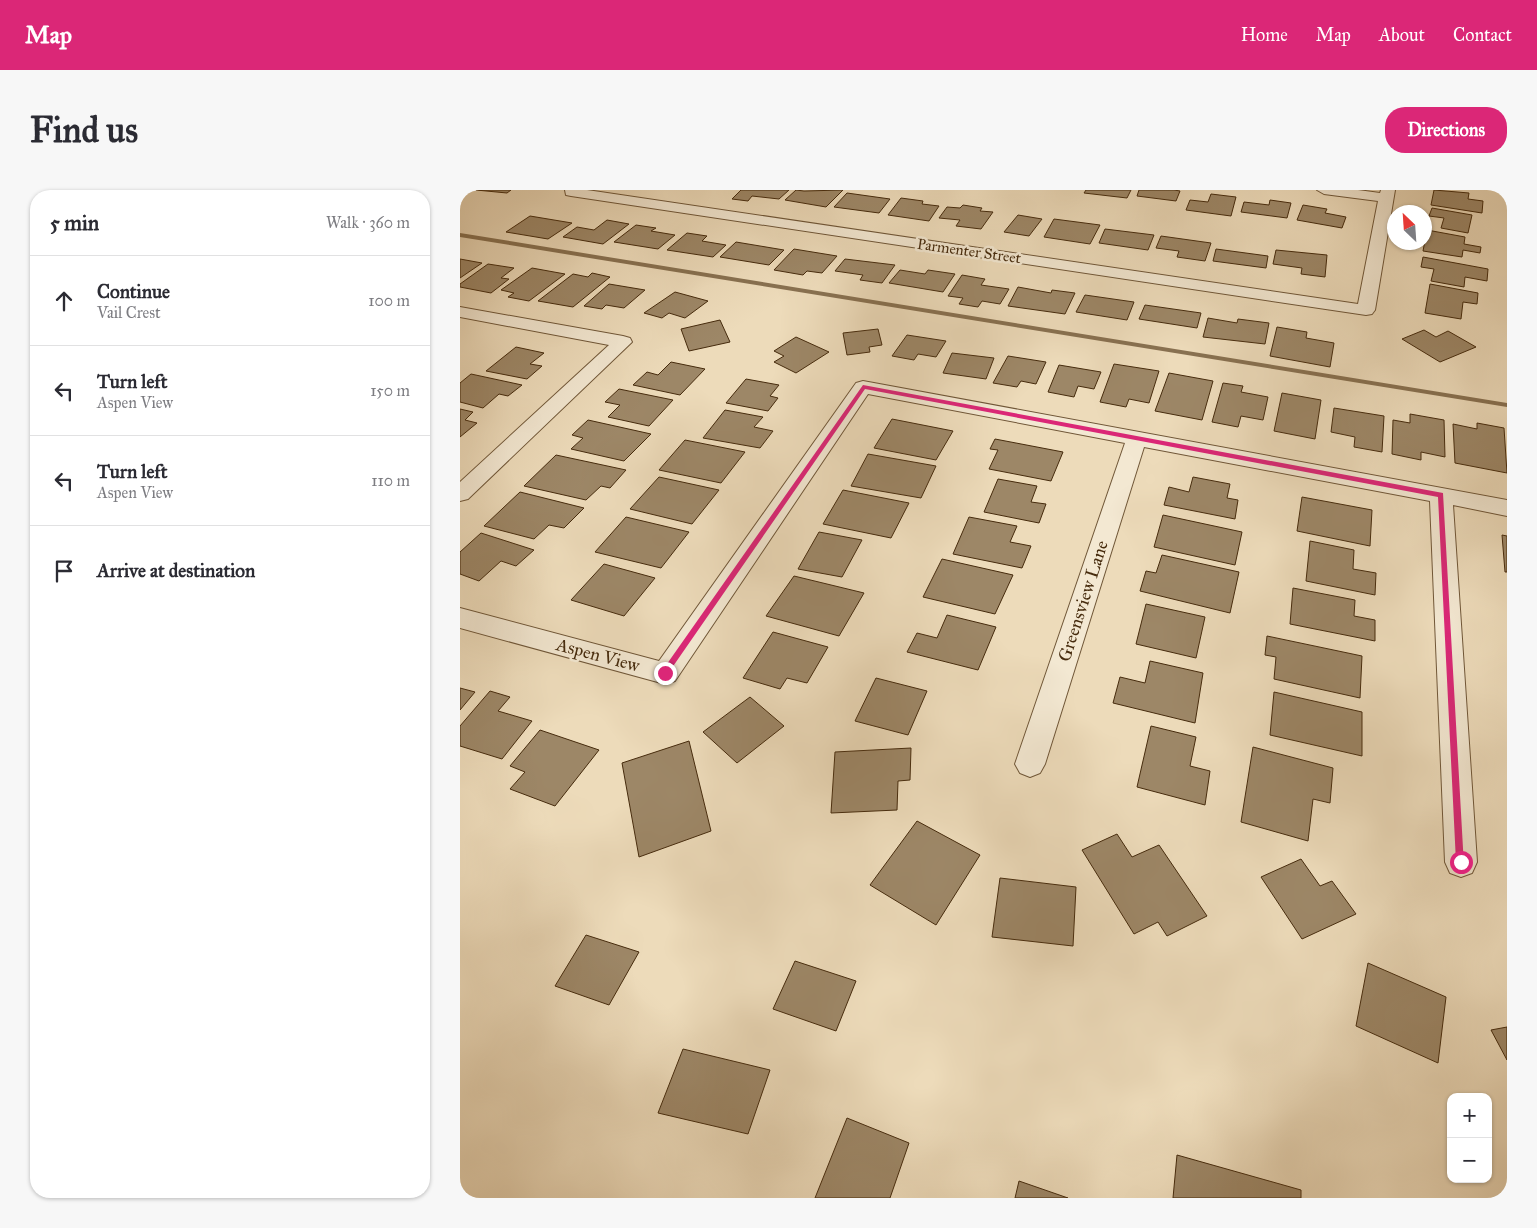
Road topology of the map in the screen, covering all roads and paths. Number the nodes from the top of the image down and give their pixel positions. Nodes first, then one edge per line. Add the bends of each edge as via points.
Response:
1 (1324, 190) edge
2 (573, 191) edge
3 (1387, 194) edge
4 (460, 312) edge
5 (1137, 437) junction
6 (460, 494) edge
7 (1441, 495) junction
8 (1507, 508) edge
9 (460, 618) edge
10 (1030, 764) dead end
11 (1461, 862) dead end

1 - 3 street
2 - 3 street, Parmenter Street via 1366,310
4 - 6 street via 623,342
5 - 7 street, Aspen View
5 - 9 street, Aspen View via 863,387 665,673
5 - 10 street, Greensview Lane
7 - 8 street, Aspen View
7 - 11 street

